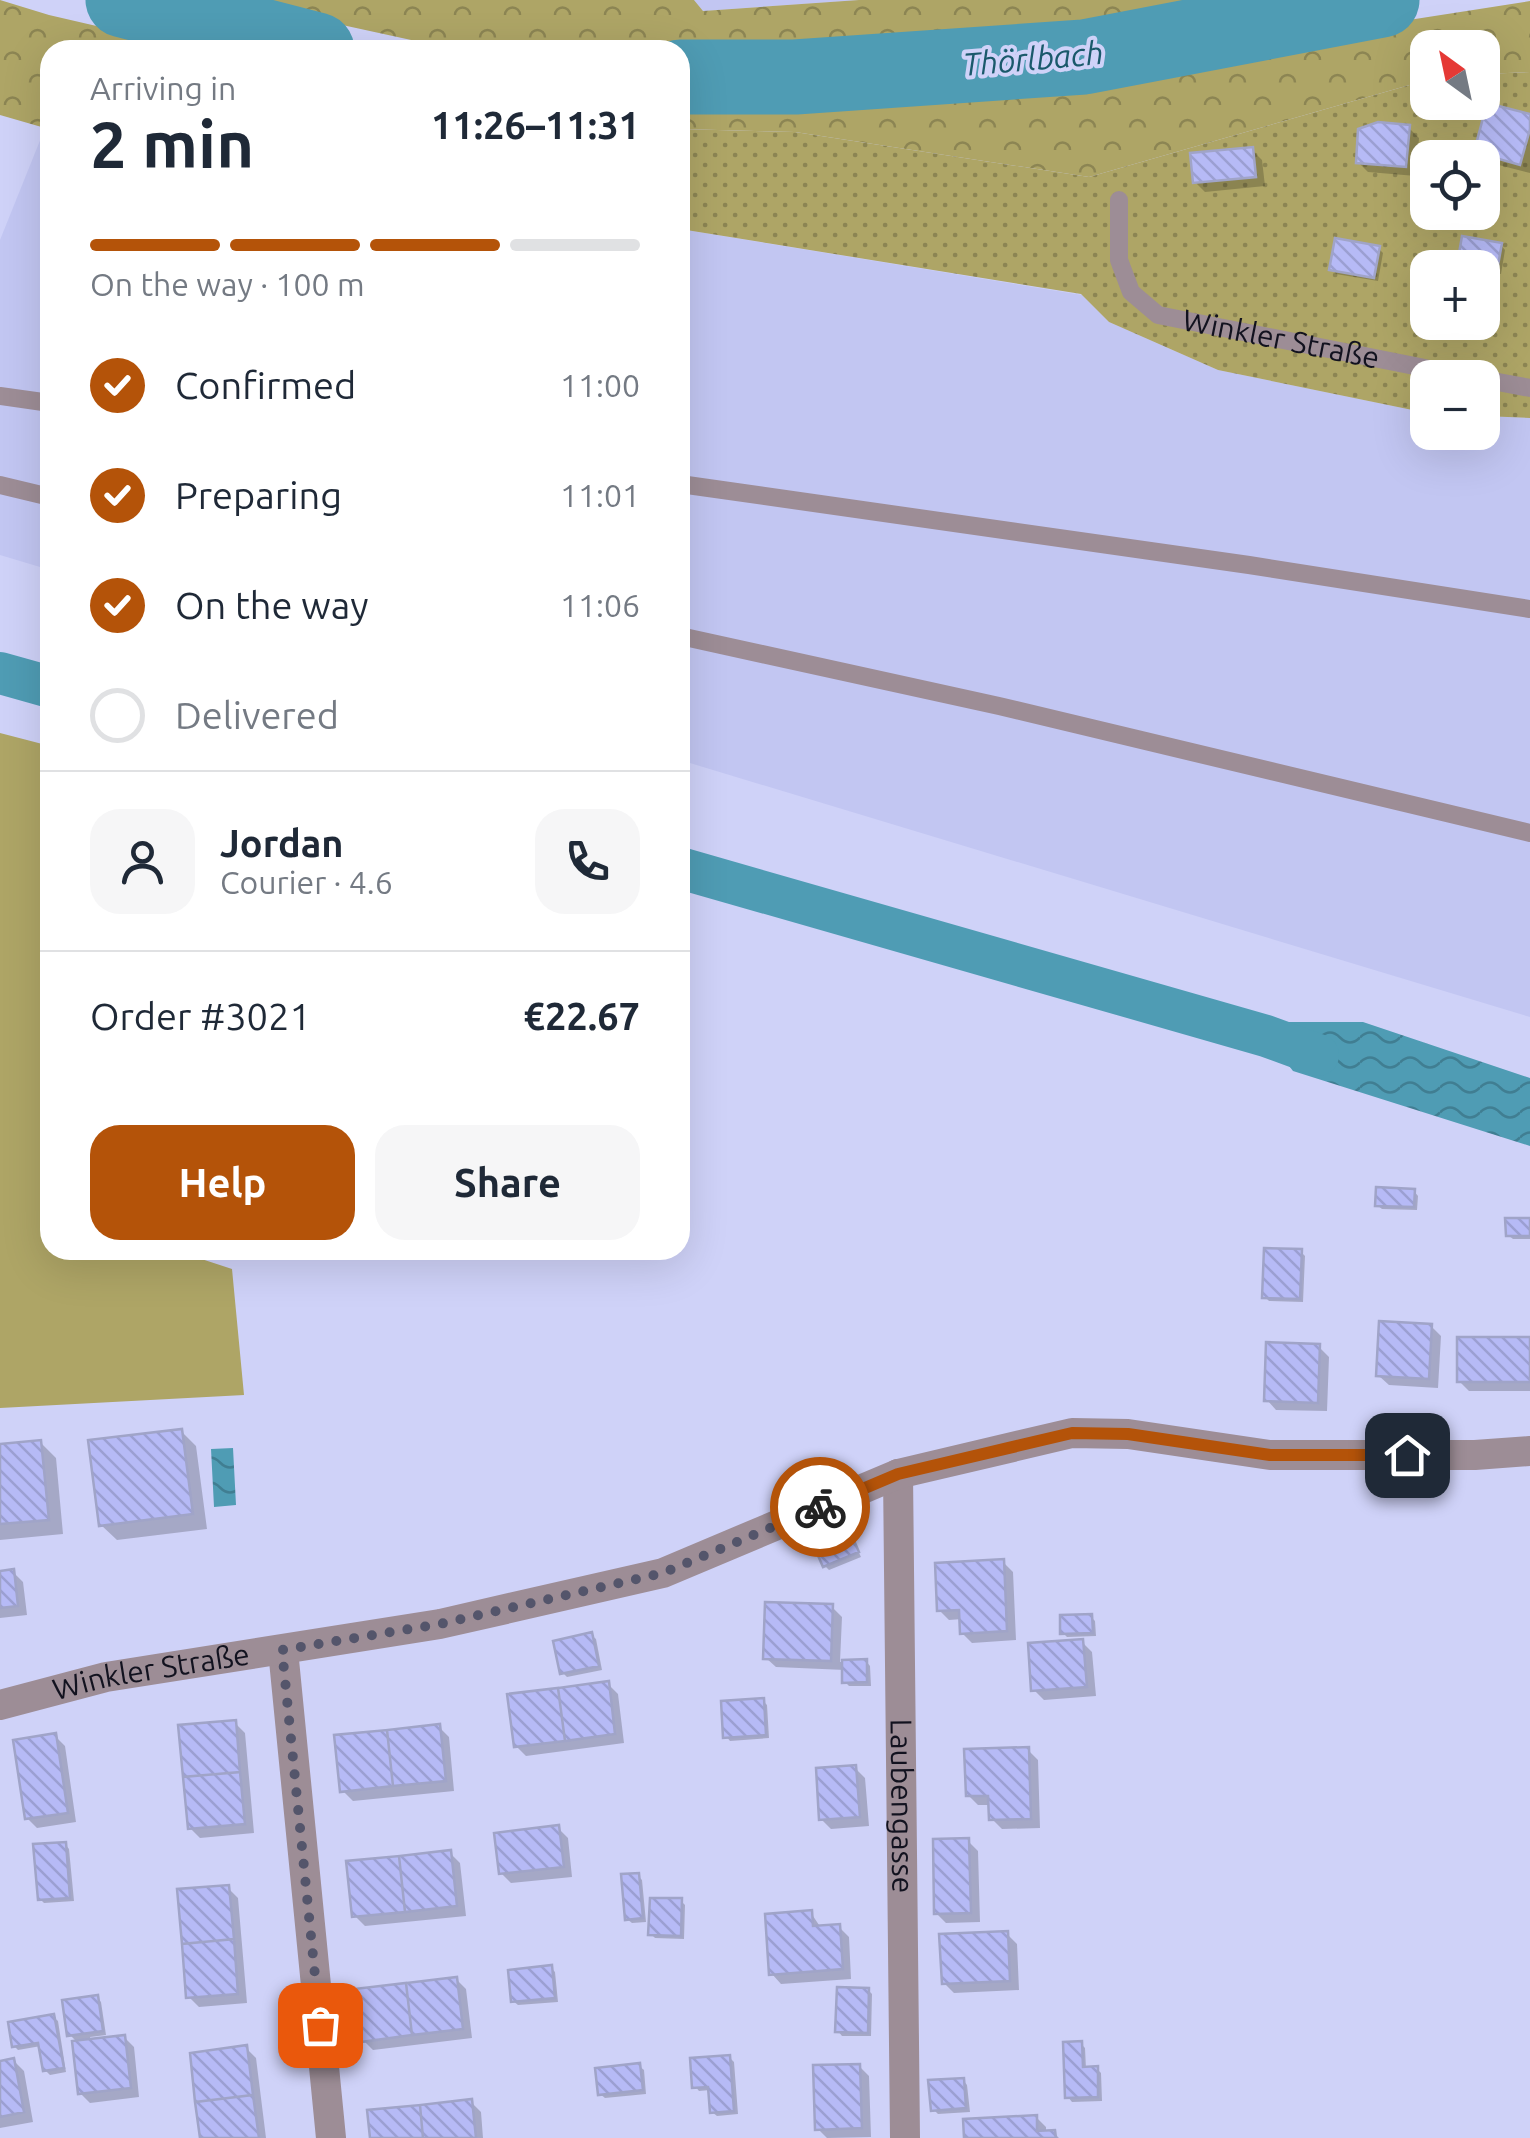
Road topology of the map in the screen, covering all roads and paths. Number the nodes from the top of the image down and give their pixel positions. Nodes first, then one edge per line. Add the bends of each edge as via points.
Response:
1 (1119, 200) dead end
2 (1410, 365) edge
3 (1500, 382) edge
4 (1530, 388) edge
5 (0, 396) edge
6 (40, 402) edge
7 (0, 485) edge
8 (690, 485) edge
9 (40, 495) edge
10 (1530, 609) edge
11 (690, 638) edge
12 (1530, 833) edge
13 (1530, 1452) edge
14 (898, 1474) junction
15 (282, 1650) junction
16 (0, 1705) edge
17 (332, 2138) edge
18 (906, 2138) edge

1 - 2 lane, Winkler Straße via 1119,260 1131,292 1158,315
3 - 4 lane
5 - 6 lane
7 - 9 lane
8 - 10 lane
11 - 12 lane
13 - 14 street, Winkler Straße via 1270,1455 1128,1434 1072,1433
14 - 15 street, Winkler Straße via 663,1573 440,1624
14 - 18 street, Laubengasse
15 - 16 street, Winkler Straße via 106,1677
15 - 17 street

